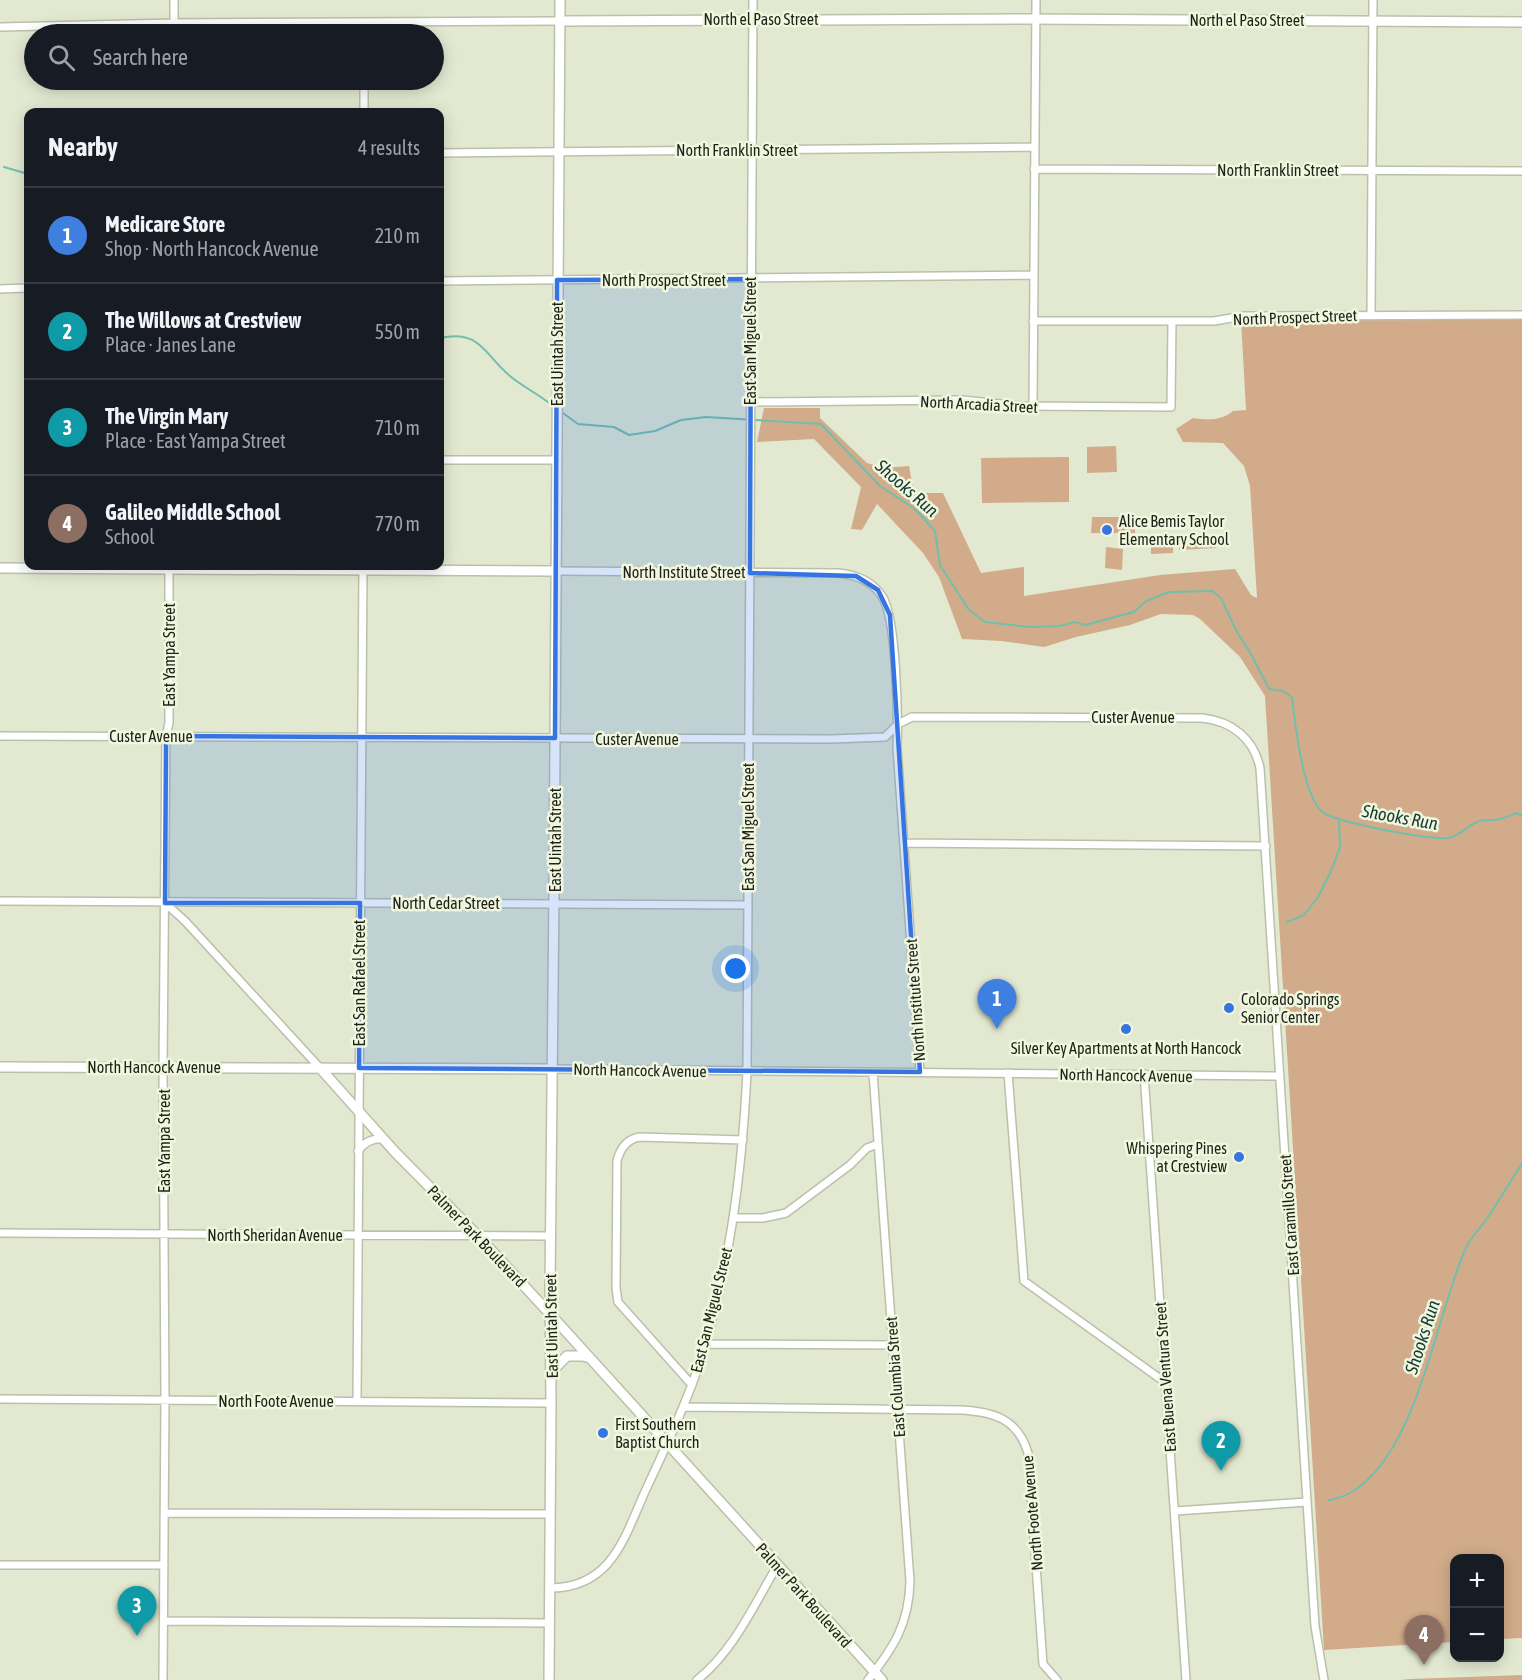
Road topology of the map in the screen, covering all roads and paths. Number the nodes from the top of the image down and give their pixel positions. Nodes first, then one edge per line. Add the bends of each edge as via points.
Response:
1 (174, 0) edge
2 (560, 0) edge
3 (753, 0) edge
4 (1035, 0) edge
5 (1373, 0) edge
6 (753, 19) junction
7 (1036, 19) junction
8 (1373, 20) junction
9 (560, 21) junction
10 (365, 22) joint
11 (1522, 22) edge
12 (174, 23) junction
13 (130, 24) edge
14 (24, 26) edge
15 (0, 27) edge
16 (364, 90) edge
17 (364, 108) edge
18 (1034, 147) junction
19 (751, 150) junction
20 (558, 151) junction
21 (444, 153) edge
22 (1034, 169) junction
23 (1373, 170) junction
24 (1522, 171) edge
25 (1032, 274) junction
26 (751, 279) junction
27 (557, 280) junction
28 (444, 281) edge
29 (24, 288) edge
30 (0, 289) edge
31 (1371, 315) junction
32 (1522, 315) edge
33 (1033, 321) junction
34 (1172, 321) junction
35 (750, 402) junction
36 (1033, 407) junction
37 (444, 460) edge
38 (557, 460) junction
39 (0, 568) edge
40 (24, 568) edge
41 (444, 569) edge
42 (169, 570) edge
43 (363, 570) edge
44 (555, 571) junction
45 (750, 573) junction
46 (898, 724) junction
47 (166, 735) junction
48 (0, 736) edge
49 (361, 737) junction
50 (555, 738) junction
51 (748, 739) junction
52 (1254, 750) joint
53 (904, 843) junction
54 (1266, 846) junction
55 (0, 901) edge
56 (165, 903) junction
57 (360, 903) junction
58 (554, 904) junction
59 (747, 905) junction
60 (0, 1067) edge
61 (163, 1067) junction
62 (320, 1068) junction
63 (359, 1068) junction
64 (552, 1069) junction
65 (747, 1072) junction
66 (920, 1072) junction
67 (873, 1073) junction
68 (1008, 1073) junction
69 (1144, 1074) junction
70 (1280, 1076) junction
71 (359, 1113) junction
72 (384, 1140) junction
73 (743, 1140) junction
74 (878, 1144) junction
75 (358, 1151) junction
76 (733, 1218) junction
77 (0, 1233) edge
78 (165, 1235) junction
79 (358, 1236) junction
80 (478, 1236) junction
81 (551, 1236) junction
82 (551, 1315) junction
83 (705, 1344) junction
84 (893, 1346) junction
85 (590, 1358) junction
86 (551, 1372) junction
87 (1166, 1383) junction
88 (692, 1385) junction
89 (0, 1399) edge
90 (165, 1400) junction
91 (357, 1401) junction
92 (551, 1403) junction
93 (683, 1407) junction
94 (897, 1409) junction
95 (667, 1444) junction
96 (1307, 1502) junction
97 (1175, 1511) junction
98 (165, 1513) junction
99 (550, 1514) junction
100 (0, 1565) edge
101 (164, 1565) junction
102 (777, 1566) junction
103 (550, 1588) junction
104 (164, 1621) junction
105 (549, 1623) junction
106 (874, 1672) junction
107 (163, 1680) edge
108 (549, 1680) edge
109 (697, 1680) edge
110 (868, 1680) edge
111 (882, 1680) edge
112 (1057, 1680) edge
113 (1186, 1680) edge
114 (1324, 1680) edge

1 - 12 street
2 - 9 main road, East Uintah Street
3 - 6 street, East San Miguel Street
4 - 7 street
5 - 8 street
6 - 7 main road, North el Paso Street
6 - 9 main road, North el Paso Street
6 - 19 street, East San Miguel Street
7 - 8 main road, North el Paso Street
7 - 18 street
8 - 11 main road, North el Paso Street
8 - 23 street
9 - 10 street, North el Paso Street
9 - 20 main road, East Uintah Street
10 - 12 street, North el Paso Street
12 - 13 street, North el Paso Street
14 - 15 street, North el Paso Street
16 - 17 street
18 - 19 street, North Franklin Street
18 - 22 street
19 - 20 street, North Franklin Street
19 - 26 street, East San Miguel Street
20 - 21 street, North Franklin Street
20 - 27 main road, East Uintah Street
22 - 23 street, North Franklin Street
22 - 25 street
23 - 24 street, North Franklin Street
23 - 31 street
25 - 26 street, North Prospect Street
25 - 33 street
26 - 27 street, North Prospect Street
26 - 35 street, East San Miguel Street
27 - 28 street, North Prospect Street
27 - 38 main road, East Uintah Street
29 - 30 street
31 - 32 street, North Prospect Street
31 - 34 street, North Prospect Street
33 - 34 street, North Prospect Street
33 - 36 street
34 - 36 street, North Arcadia Street via 1171,407
35 - 36 street, North Arcadia Street via 962,400
35 - 45 street, East San Miguel Street
37 - 38 street
38 - 44 main road, East Uintah Street
39 - 40 main road, North Institute Street
41 - 44 main road, North Institute Street
42 - 47 street, East Yampa Street
43 - 49 street, East San Rafael Street
44 - 45 street, North Institute Street
44 - 50 main road, East Uintah Street
45 - 46 street, North Institute Street via 847,574 878,590 891,624
45 - 51 street, East San Miguel Street
46 - 51 street, Custer Avenue via 885,737
46 - 52 street, Custer Avenue via 912,717 1202,718 1230,725
46 - 53 street, North Institute Street
47 - 48 street, Custer Avenue
47 - 49 street, Custer Avenue
47 - 56 street, East Yampa Street
49 - 50 street, Custer Avenue
49 - 57 street, East San Rafael Street
50 - 51 street, Custer Avenue
50 - 58 main road, East Uintah Street
51 - 59 street, East San Miguel Street
52 - 54 street, East Caramillo Street via 1260,768
53 - 54 street
53 - 66 street, North Institute Street
54 - 70 street, East Caramillo Street
55 - 56 street, North Cedar Street
56 - 57 street, North Cedar Street
56 - 61 street, East Yampa Street
56 - 62 street, Palmer Park Boulevard
57 - 58 street, North Cedar Street
57 - 63 street, East San Rafael Street
58 - 59 street, North Cedar Street
58 - 64 main road, East Uintah Street
59 - 65 street, East San Miguel Street
60 - 61 main road, North Hancock Avenue
61 - 62 main road, North Hancock Avenue
61 - 78 street, East Yampa Street
62 - 63 main road, North Hancock Avenue
62 - 71 main road, Palmer Park Boulevard
63 - 64 main road, North Hancock Avenue
63 - 71 street, East San Rafael Street
64 - 65 street, North Hancock Avenue
64 - 81 main road, East Uintah Street
65 - 67 street, North Hancock Avenue
65 - 73 street, East San Miguel Street
66 - 67 street, North Hancock Avenue
66 - 68 street, North Hancock Avenue
67 - 74 street, East Columbia Street
68 - 69 street, North Hancock Avenue
68 - 87 street via 1024,1281
69 - 70 street, North Hancock Avenue
69 - 87 street, East Buena Ventura Street
70 - 96 street, East Caramillo Street
71 - 72 main road, Palmer Park Boulevard
71 - 75 street, East San Rafael Street
72 - 75 street via 364,1143
72 - 80 main road, Palmer Park Boulevard
73 - 76 street, East San Miguel Street
73 - 88 street via 633,1138 622,1148 617,1161 618,1302
74 - 76 street via 867,1148 786,1213
74 - 84 street, East Columbia Street
75 - 79 street, East San Rafael Street
76 - 83 street, East San Miguel Street
77 - 78 street, North Sheridan Avenue
78 - 79 street, North Sheridan Avenue
78 - 90 street, East Yampa Street
79 - 80 street, North Sheridan Avenue
79 - 91 street, East San Rafael Street
80 - 81 street, North Sheridan Avenue
80 - 82 main road, Palmer Park Boulevard
81 - 82 main road, East Uintah Street
82 - 85 main road, Palmer Park Boulevard
82 - 86 main road, East Uintah Street
83 - 84 street
83 - 88 street, East San Miguel Street
84 - 94 street, East Columbia Street
85 - 86 main road via 567,1356
85 - 95 main road, Palmer Park Boulevard
86 - 92 main road, East Uintah Street
87 - 97 street, East Buena Ventura Street
88 - 93 street, East San Miguel Street
89 - 90 street, North Foote Avenue
90 - 91 street, North Foote Avenue
90 - 98 street, East Yampa Street
91 - 92 street, North Foote Avenue
92 - 99 main road, East Uintah Street
93 - 94 street, North Foote Avenue
93 - 95 street, East San Miguel Street
94 - 106 street, East Columbia Street via 909,1608 893,1645
94 - 112 street, North Foote Avenue via 983,1412 1007,1422 1021,1436 1029,1462 1043,1664
95 - 102 main road, Palmer Park Boulevard
95 - 103 street, East San Miguel Street via 609,1564 584,1582
96 - 97 street
96 - 114 street, East Caramillo Street via 1315,1626
97 - 113 street, East Buena Ventura Street
98 - 99 street
98 - 101 street, East Yampa Street
99 - 103 main road, East Uintah Street
100 - 101 street
101 - 104 street, East Yampa Street
102 - 106 main road, Palmer Park Boulevard
102 - 109 street via 742,1626
103 - 105 main road, East Uintah Street
104 - 105 street
104 - 107 street, East Yampa Street
105 - 108 main road, East Uintah Street
106 - 110 street, East Columbia Street
106 - 111 main road, Palmer Park Boulevard

